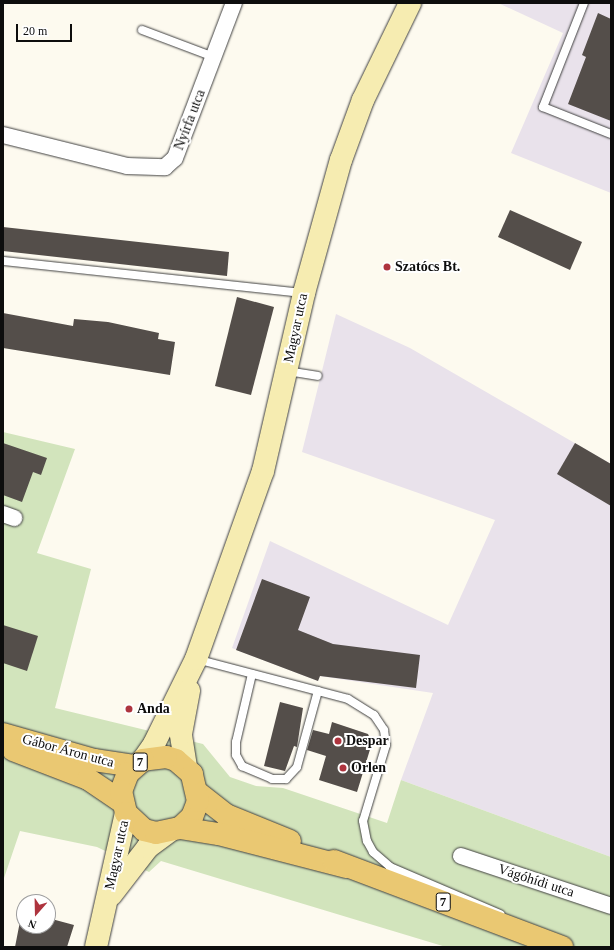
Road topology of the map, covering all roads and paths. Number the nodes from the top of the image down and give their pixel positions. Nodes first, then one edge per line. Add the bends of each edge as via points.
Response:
1 (234, 3) edge
2 (410, 3) edge
3 (584, 3) edge
4 (142, 30) dead end
5 (214, 57) junction
6 (611, 134) edge
7 (3, 135) edge
8 (3, 261) edge
9 (304, 293) junction
10 (287, 370) junction
11 (318, 376) dead end
12 (196, 659) junction
13 (252, 674) junction
14 (318, 691) junction
15 (3, 734) edge
16 (3, 746) edge
17 (138, 763) junction
18 (186, 767) junction
19 (198, 793) junction
20 (124, 807) junction
21 (174, 830) junction
22 (461, 856) dead end
23 (347, 867) junction
24 (109, 897) junction
25 (611, 906) edge
26 (539, 937) junction
27 (96, 947) edge
28 (562, 947) edge

1 - 5 street, Nyírfa utca
2 - 9 street, Magyar utca via 350,132
3 - 6 lane via 543,107
4 - 5 lane
5 - 7 street, Nyírfa utca via 175,158 165,168 127,166
8 - 9 lane
9 - 10 street, Magyar utca
10 - 11 lane
10 - 12 street, Magyar utca via 263,471
12 - 13 lane
12 - 17 street, Magyar utca via 154,744
12 - 18 street, Magyar utca via 181,734
13 - 14 lane
13 - 14 lane via 236,742 236,755 242,766 272,779 286,779 297,767
14 - 26 lane via 360,704 374,716 384,730 385,754 363,821 365,837 372,852 390,866 489,907
15 - 17 main road, Gábor Áron utca / 7 via 94,760
16 - 20 main road, Gábor Áron utca / 7 via 88,779
17 - 18 main road, 7 via 166,757
17 - 20 main road, 7 via 123,782
18 - 19 main road via 194,779
19 - 21 main road via 196,809
19 - 23 main road, 7 via 226,815
20 - 21 main road, 7 via 144,830
20 - 24 street, Magyar utca
21 - 23 main road, 7 via 219,834
21 - 24 street, Magyar utca via 148,847
22 - 25 street, Vágóhídi utca
23 - 26 main road, 7
24 - 27 street, Magyar utca
26 - 28 main road, 7

